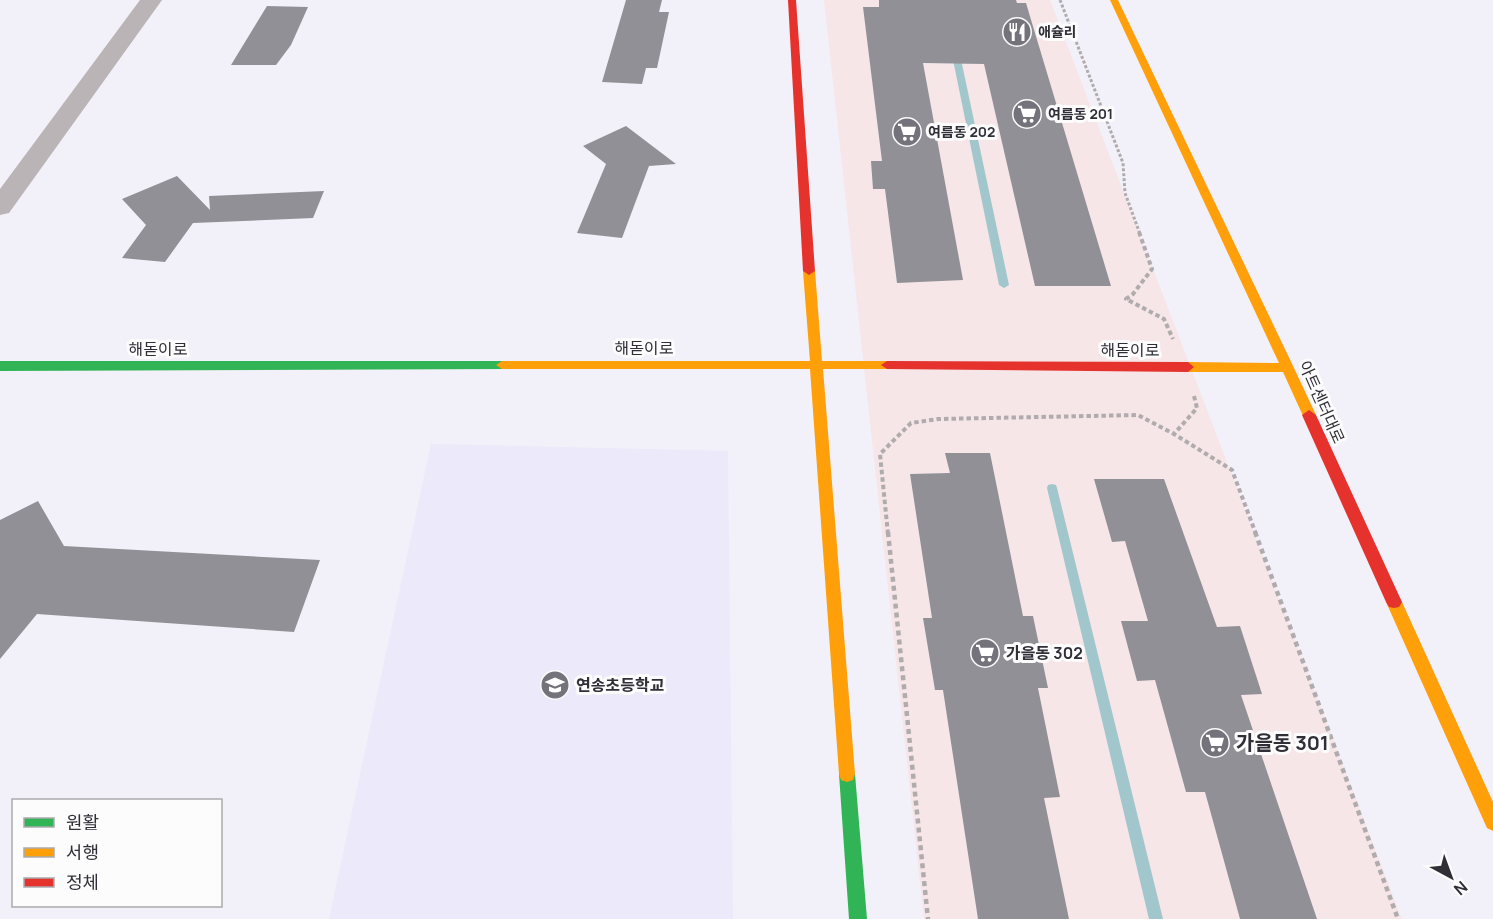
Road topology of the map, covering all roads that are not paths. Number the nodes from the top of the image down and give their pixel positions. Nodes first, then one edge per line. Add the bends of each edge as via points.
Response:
1 (151, 0) edge
2 (792, 0) edge
3 (1114, 0) edge
4 (0, 207) edge
5 (815, 364) junction
6 (0, 366) edge
7 (1288, 368) junction
8 (1493, 822) edge
9 (858, 919) edge

1 - 4 street
2 - 5 street
3 - 7 street, 아트센터대로
5 - 6 street, 해돋이로
5 - 7 street, 해돋이로
5 - 9 street
7 - 8 street, 아트센터대로

